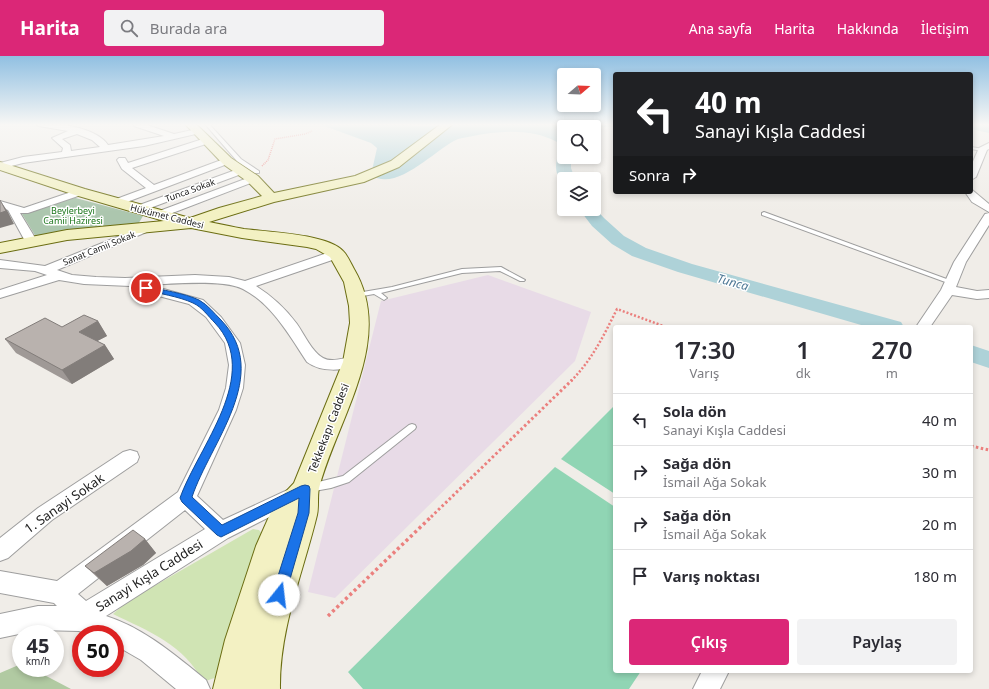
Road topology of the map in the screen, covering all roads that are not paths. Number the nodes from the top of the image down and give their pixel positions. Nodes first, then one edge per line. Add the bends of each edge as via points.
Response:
1 (66, 154) joint
2 (69, 154) edge
3 (115, 154) edge
4 (167, 154) edge
5 (219, 154) edge
6 (232, 154) edge
7 (409, 154) edge
8 (983, 154) edge
9 (227, 161) junction
10 (0, 166) edge
11 (125, 167) junction
12 (242, 171) junction
13 (973, 173) edge
14 (255, 176) junction
15 (152, 188) junction
16 (80, 192) junction
17 (972, 194) edge
18 (271, 198) junction
19 (115, 203) junction
20 (0, 204) edge
21 (12, 208) junction
22 (138, 209) junction
23 (989, 209) edge
24 (764, 214) dead end
25 (989, 216) edge
26 (155, 221) junction
27 (191, 223) junction
28 (31, 241) junction
29 (0, 248) edge
30 (337, 254) junction
31 (0, 264) edge
32 (46, 270) junction
33 (58, 276) junction
34 (522, 280) dead end
35 (110, 282) junction
36 (246, 285) junction
37 (949, 286) junction
38 (0, 294) edge
39 (366, 294) junction
40 (989, 294) edge
41 (384, 298) dead end
42 (924, 325) edge
43 (354, 362) junction
44 (412, 427) dead end
45 (130, 457) dead end
46 (305, 489) junction
47 (186, 498) junction
48 (221, 531) junction
49 (0, 550) edge
50 (0, 582) edge
51 (60, 593) junction
52 (79, 618) junction
53 (0, 626) edge
54 (715, 673) edge
55 (197, 689) edge
56 (231, 689) edge
57 (262, 689) edge
58 (706, 689) edge

1 - 2 street
1 - 10 street
3 - 11 street
4 - 11 street
5 - 9 main road
6 - 14 lane
7 - 18 main road via 395,164 369,176
8 - 13 street
9 - 12 main road
9 - 15 street
10 - 16 main road, Hükümet Caddesi
11 - 15 street
12 - 14 main road
12 - 22 street, Tunca Sokak
14 - 18 main road
14 - 26 street, Sanat Camii Sokak
15 - 19 street
16 - 19 main road, Hükümet Caddesi
16 - 21 street via 24,211
17 - 23 street
18 - 27 main road
19 - 22 main road, Hükümet Caddesi
20 - 21 street
21 - 28 street
22 - 26 main road, Hükümet Caddesi
24 - 37 lane
25 - 37 street via 960,262
26 - 27 main road
26 - 28 main road
26 - 32 street, Sanat Camii Sokak
27 - 30 main road, Hükümet Caddesi via 310,242
28 - 29 main road
30 - 36 street
30 - 39 main road, Tekkekapı Caddesi via 349,274
31 - 32 street
32 - 33 street
33 - 35 street via 74,280
33 - 38 street, Sanat Camii Sokak
34 - 39 lane via 501,269 462,271
35 - 36 street via 167,279 210,280
35 - 47 street via 146,288 194,301 206,308 223,326 234,345 237,378 233,395 192,480
36 - 43 street via 268,300 286,318 316,362 327,365
37 - 40 street via 977,295
37 - 42 street
39 - 41 lane
39 - 43 main road, Tekkekapı Caddesi
43 - 46 main road, Tekkekapı Caddesi
44 - 46 lane via 346,479
45 - 49 street, 1. Sanayi Sokak via 45,514
46 - 48 street, Sanayi Kışla Caddesi
46 - 56 main road, Tekkekapı Caddesi via 285,512 271,546 242,640
46 - 57 main road via 304,513 267,636
47 - 48 street
47 - 51 street
48 - 52 street, Sanayi Kışla Caddesi
50 - 51 street
51 - 52 street via 78,610
52 - 53 street via 38,618
52 - 55 street via 113,630 150,651
54 - 58 street

